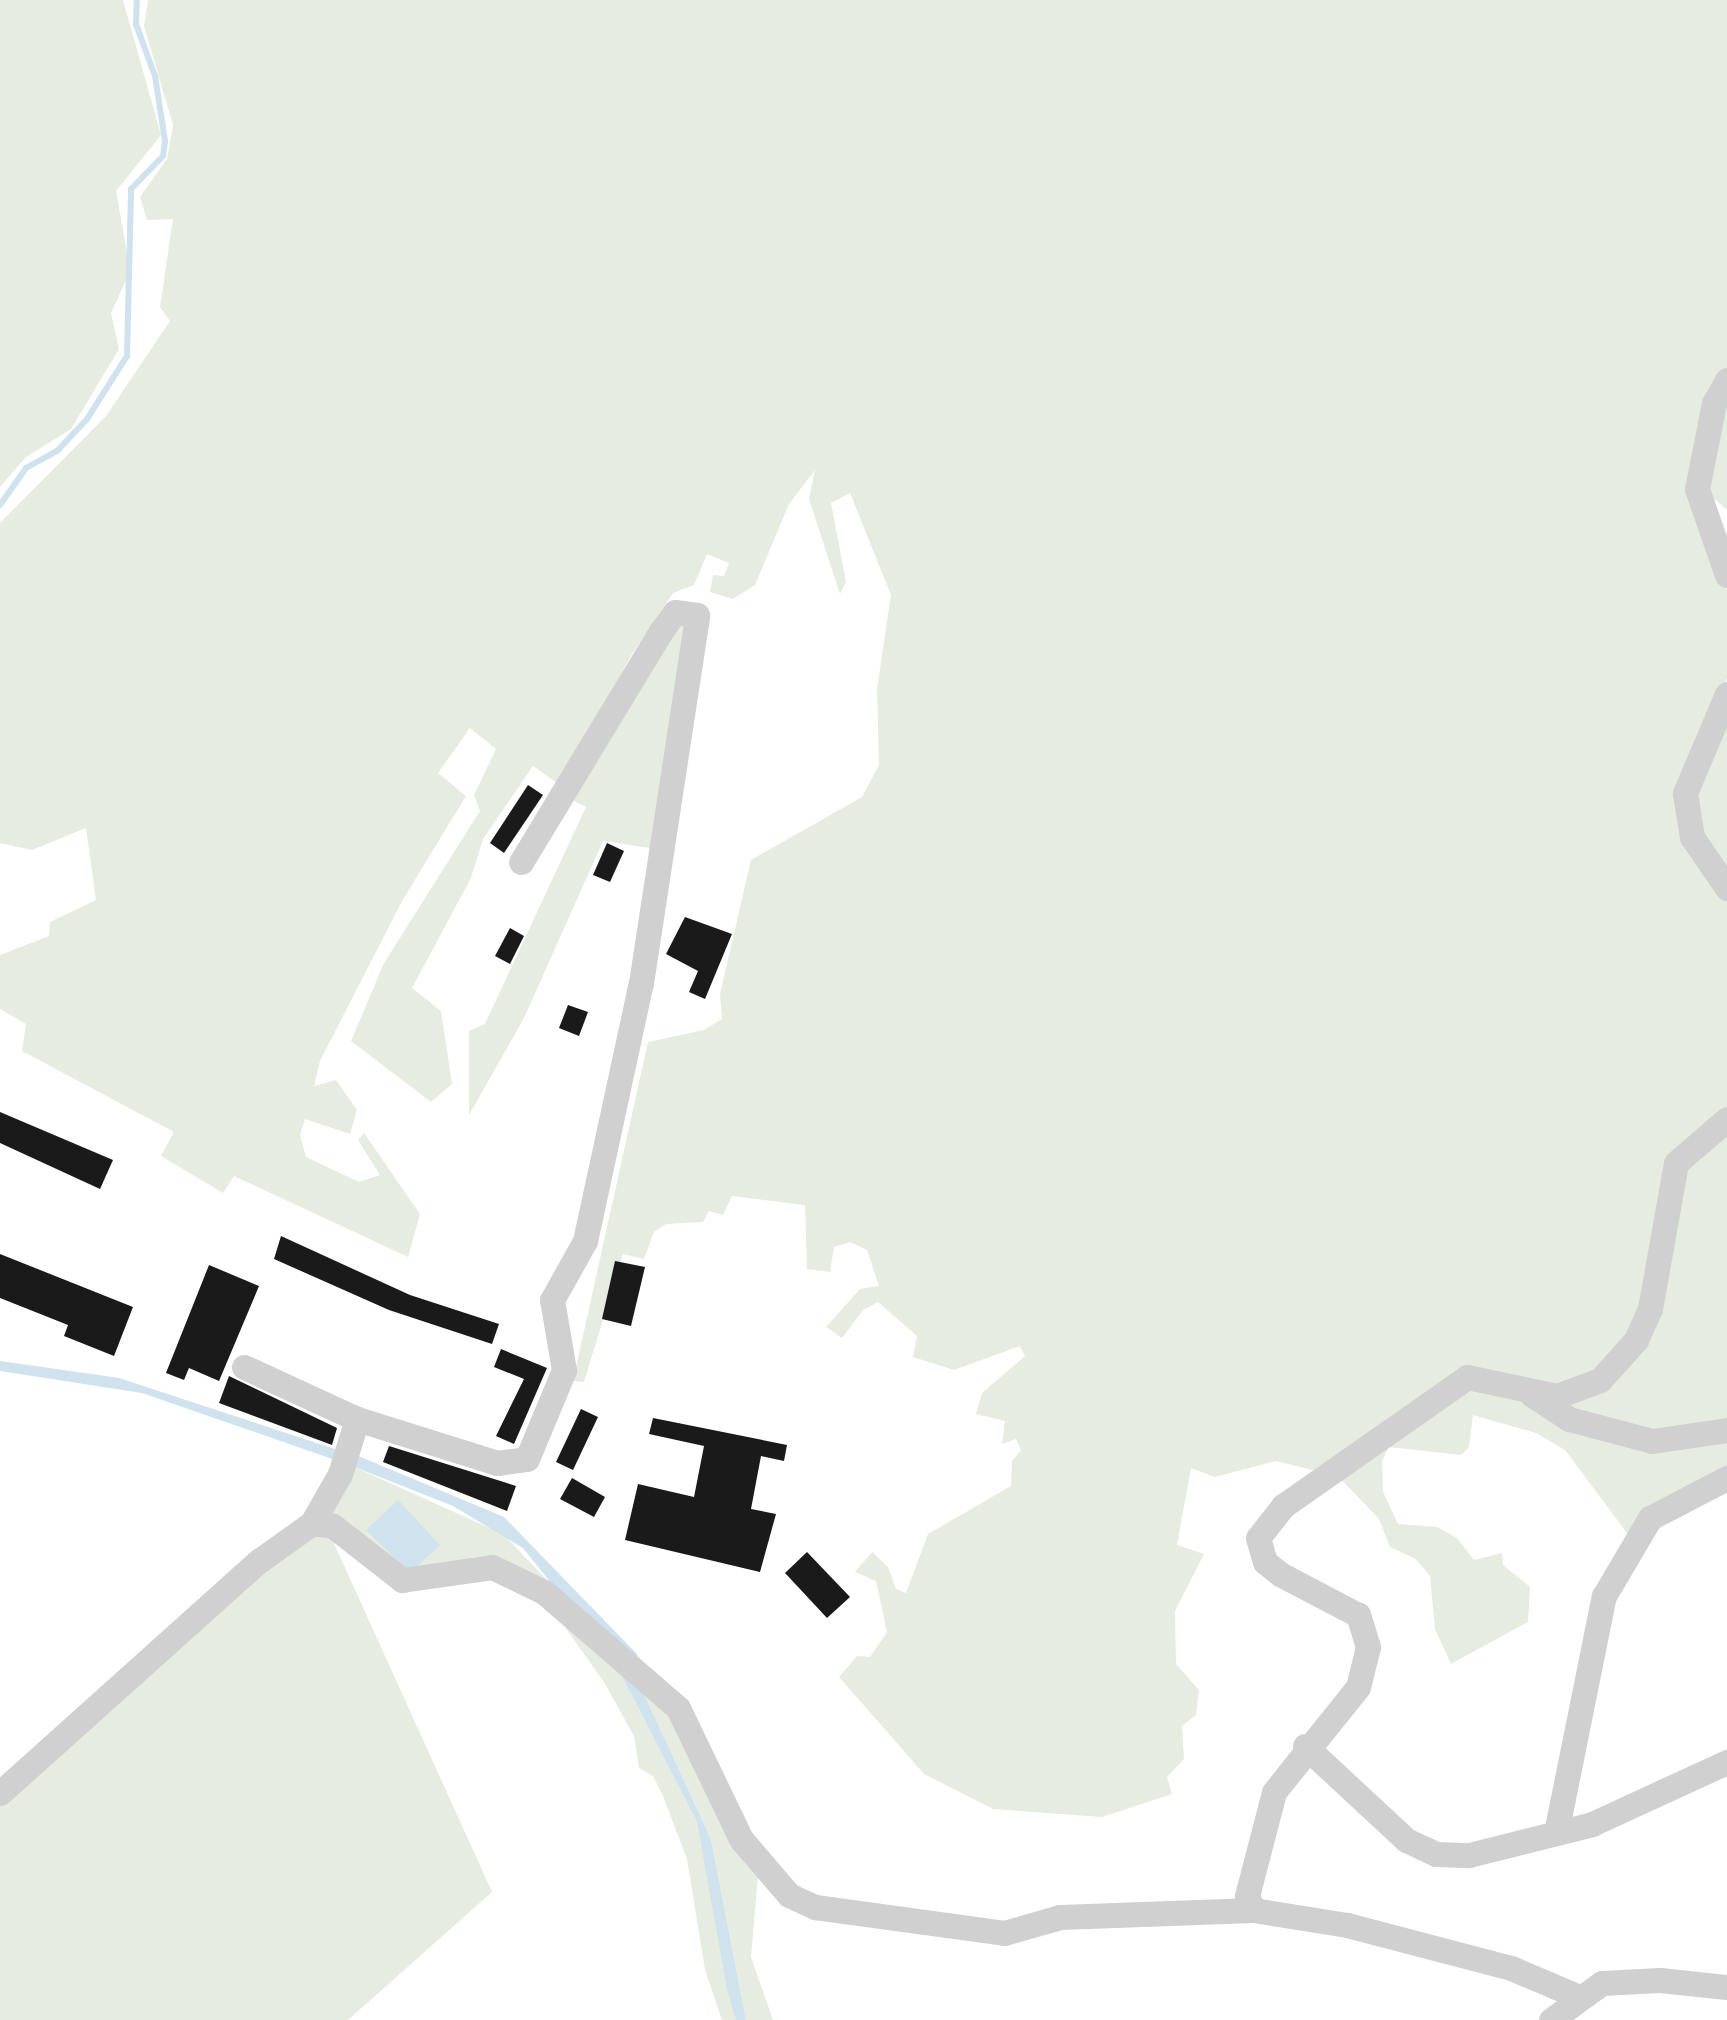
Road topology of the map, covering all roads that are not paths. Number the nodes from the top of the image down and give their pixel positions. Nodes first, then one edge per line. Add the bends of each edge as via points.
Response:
1 (1727, 380) edge
2 (1727, 576) edge
3 (1727, 694) edge
4 (520, 862) dead end
5 (1727, 888) edge
6 (1727, 1119) edge
7 (244, 1367) dead end
8 (1530, 1394) junction
9 (355, 1429) junction
10 (1727, 1430) edge
11 (1727, 1478) edge
12 (312, 1523) junction
13 (1305, 1746) junction
14 (1727, 1762) edge
15 (0, 1793) edge
16 (1556, 1834) junction
17 (1253, 1910) junction
18 (1727, 1987) edge
19 (1577, 1996) junction
20 (1551, 2020) edge

1 - 2 street via 1714,403 1698,489
3 - 5 street via 1684,793 1692,837
4 - 9 street via 661,631 676,612 697,616 641,982 586,1241 552,1300 564,1370 527,1460 497,1464
6 - 8 street via 1676,1163 1650,1309 1636,1340 1600,1380 1578,1392
7 - 9 street
8 - 10 street via 1569,1418 1652,1441
8 - 13 street via 1467,1377 1265,1524 1258,1538 1265,1562 1358,1614 1368,1647 1358,1687
9 - 12 street via 340,1474
11 - 16 street via 1650,1518 1604,1596
12 - 15 street via 259,1562
12 - 17 street via 332,1526 402,1580 492,1568 544,1592 678,1708 741,1839 789,1895 815,1906 1004,1933 1060,1916
13 - 16 street via 1406,1840 1436,1854 1469,1855
13 - 17 street via 1274,1792 1247,1896
14 - 16 street via 1650,1802
17 - 19 street via 1347,1925 1511,1968
18 - 19 street via 1626,1980
19 - 20 street

